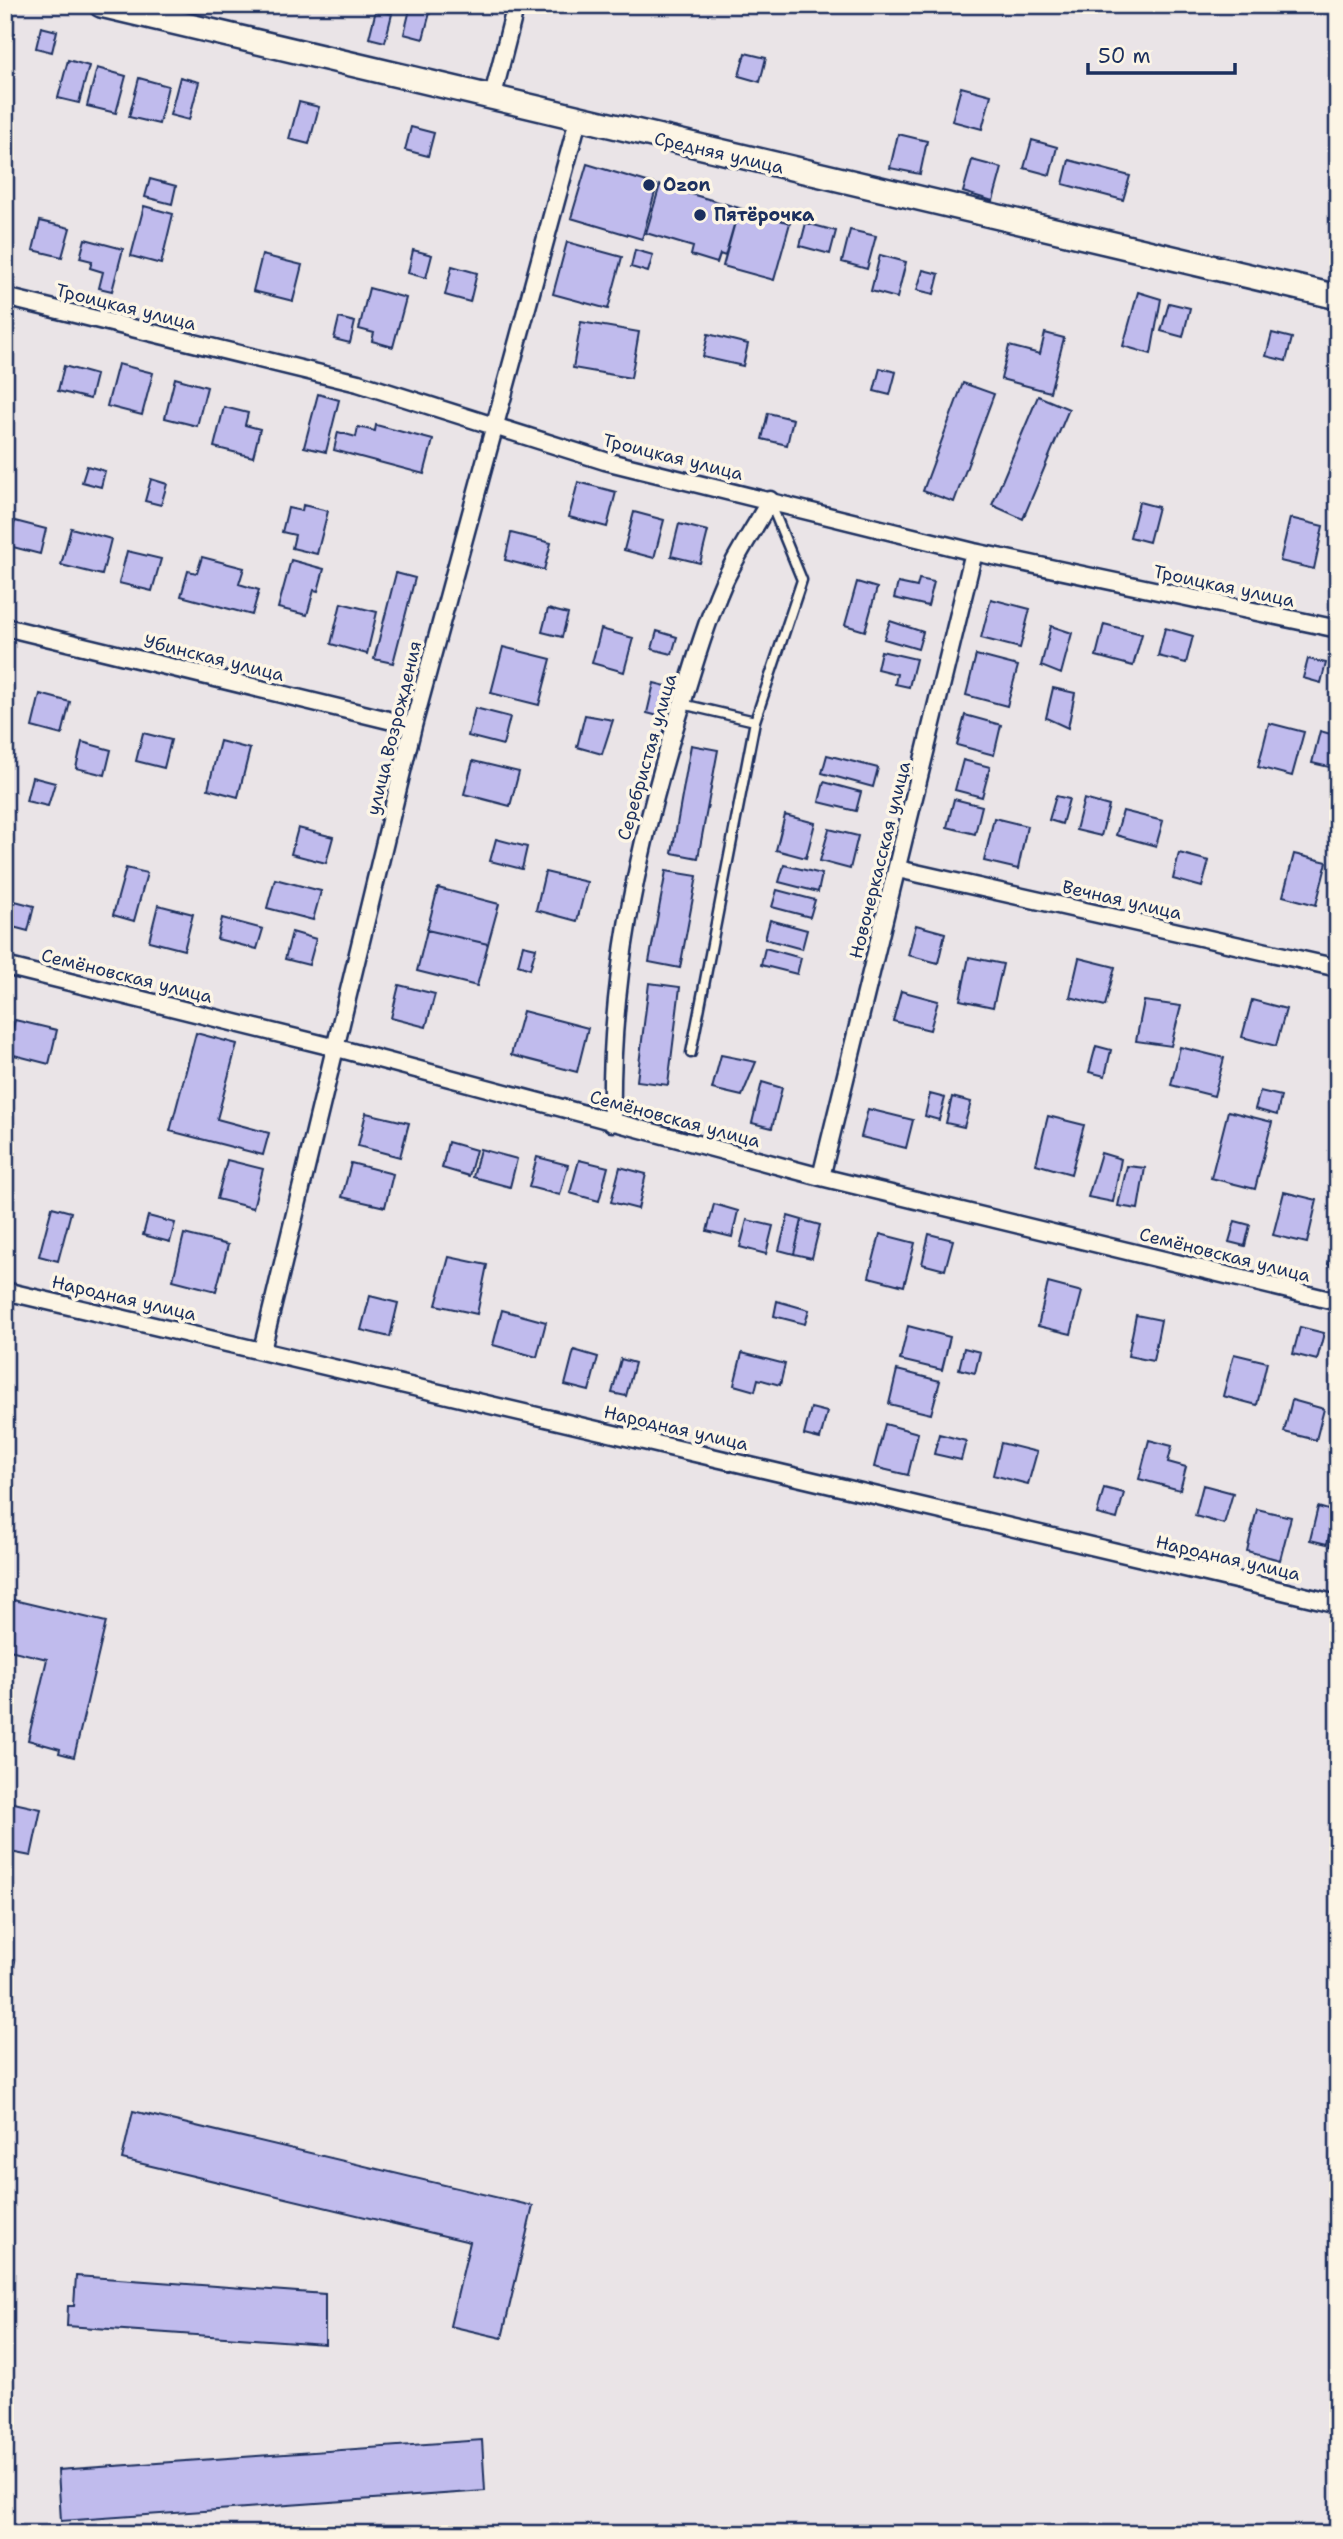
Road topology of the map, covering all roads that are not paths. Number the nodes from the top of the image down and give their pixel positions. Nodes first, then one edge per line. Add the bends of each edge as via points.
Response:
1 (101, 5) edge
2 (516, 5) edge
3 (492, 99) junction
4 (578, 120) junction
5 (5, 297) edge
6 (1338, 297) edge
7 (494, 424) junction
8 (770, 500) junction
9 (974, 552) junction
10 (5, 627) edge
11 (1338, 629) edge
12 (682, 704) junction
13 (755, 721) junction
14 (413, 726) junction
15 (898, 869) junction
16 (5, 966) edge
17 (1338, 968) edge
18 (337, 1048) junction
19 (691, 1053) dead end
20 (612, 1123) junction
21 (821, 1177) junction
22 (5, 1291) edge
23 (1338, 1302) edge
24 (262, 1350) junction
25 (1338, 1604) edge

1 - 3 street, Средняя улица
2 - 3 street
3 - 4 street, Средняя улица
4 - 6 street, Средняя улица
4 - 7 street, улица Возрождения
5 - 7 street, Троицкая улица via 358,383
7 - 8 street, Троицкая улица via 605,461
7 - 14 street, улица Возрождения
8 - 9 street, Троицкая улица
8 - 12 street, Серебристая улица via 724,583
8 - 13 lane via 802,580
9 - 11 street, Троицкая улица
9 - 15 street, Новочеркасская улица
10 - 14 street, Убинская улица
12 - 13 lane
12 - 20 street, Серебристая улица via 647,816 621,952 611,1058
13 - 19 lane
14 - 18 street, улица Возрождения
15 - 17 street, Вечная улица
15 - 21 street, Новочеркасская улица
16 - 18 street, Семёновская улица
18 - 20 street, Семёновская улица
18 - 24 street, улица Возрождения
20 - 21 street, Семёновская улица
21 - 23 street, Семёновская улица
22 - 24 street, Народная улица
24 - 25 street, Народная улица

